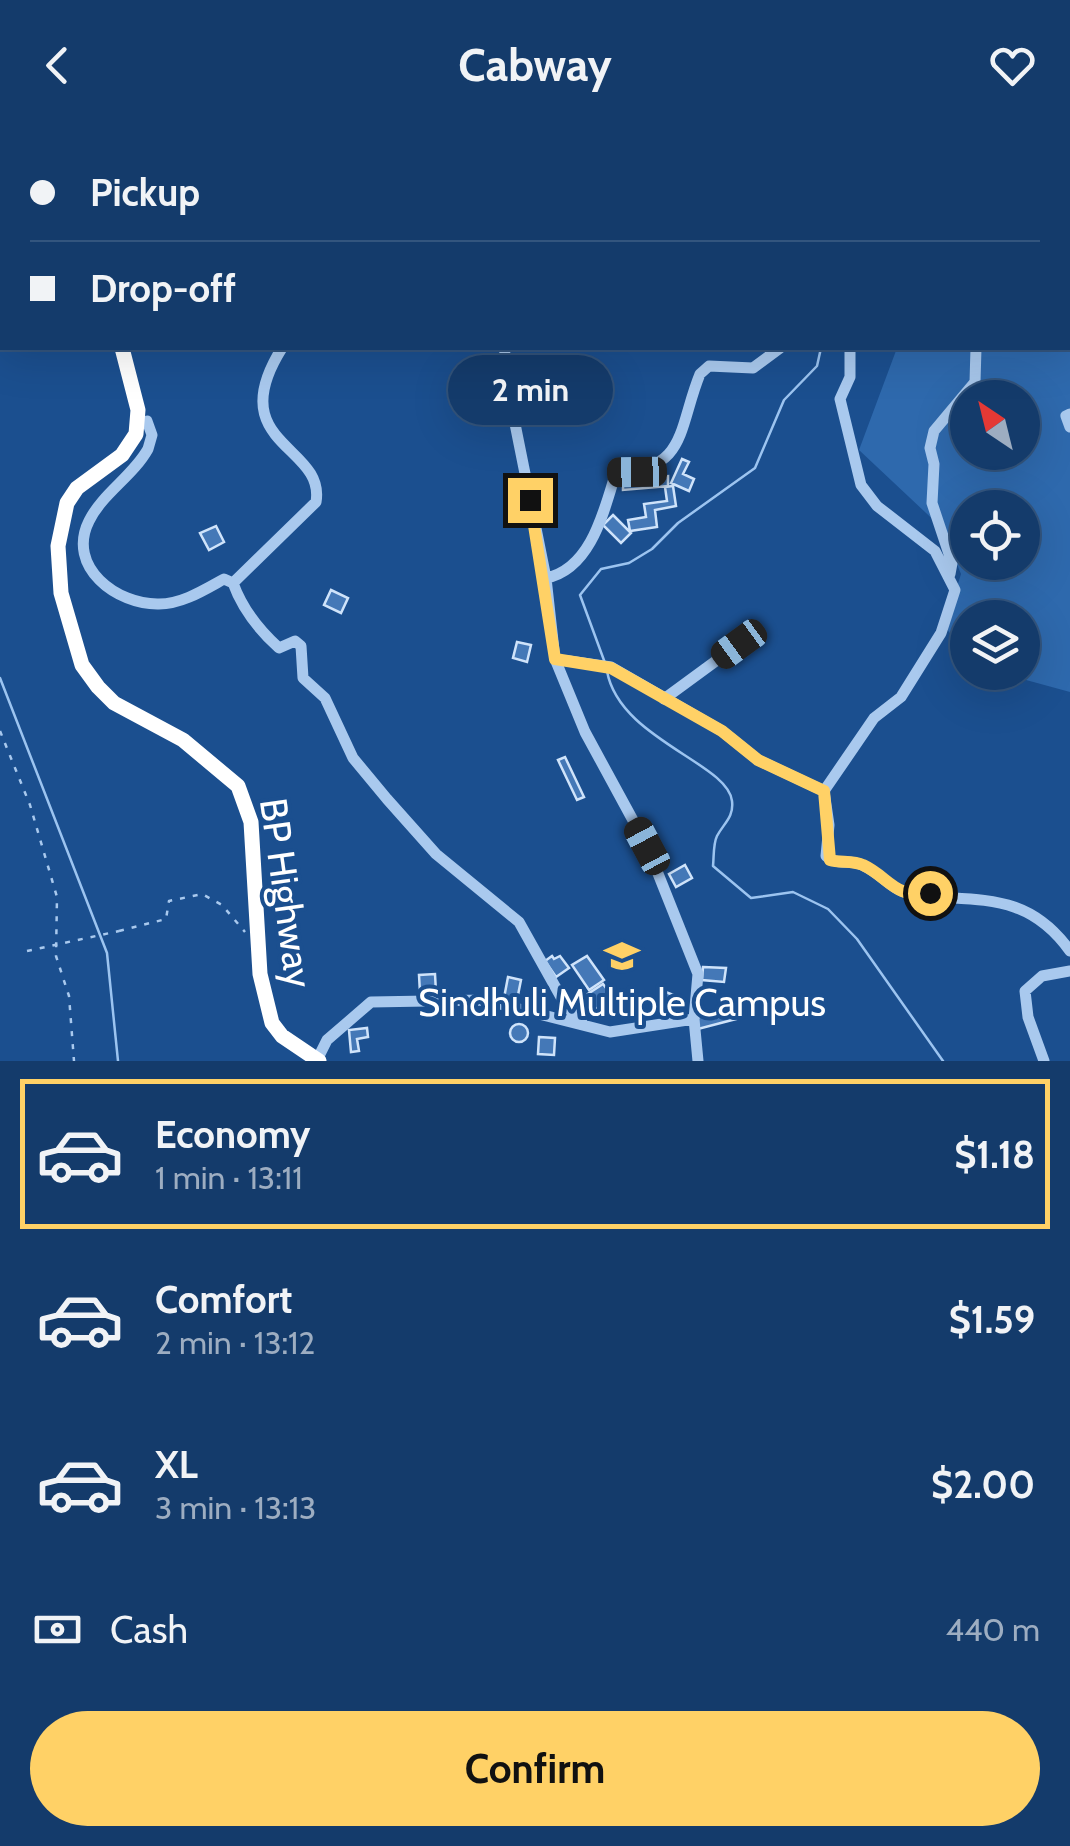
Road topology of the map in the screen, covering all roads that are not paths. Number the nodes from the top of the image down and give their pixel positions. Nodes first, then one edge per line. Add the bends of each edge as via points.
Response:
1 (122, 350) edge
2 (281, 350) edge
3 (505, 350) edge
4 (777, 350) edge
5 (850, 350) edge
6 (976, 350) edge
7 (1070, 414) edge
8 (138, 423) junction
9 (1070, 427) edge
10 (950, 557) edge
11 (950, 574) edge
12 (546, 578) junction
13 (952, 580) edge
14 (233, 583) junction
15 (739, 644) dead end
16 (555, 659) junction
17 (664, 699) junction
18 (824, 791) junction
19 (1070, 951) edge
20 (1070, 972) edge
21 (694, 1019) junction
22 (586, 1027) junction
23 (318, 1061) edge
24 (698, 1061) edge
25 (1044, 1061) edge

1 - 8 highway
2 - 14 street via 269,368 262,408 270,432 319,489 316,502
3 - 12 street
4 - 12 street via 753,368 709,366 700,374 671,457 655,468 616,472 587,547 572,566
5 - 11 street via 850,377 840,399 861,485 877,506 935,551
6 - 10 street via 974,382 934,431 930,448 932,503
7 - 9 street
8 - 14 street via 147,422 152,435 148,449 86,524 85,558 93,579 136,602 163,604 224,579
8 - 23 highway, BP Highway via 132,445 67,503 58,546 61,593 82,665 98,687 114,703 183,740 238,786 251,822 258,952 272,1024
12 - 16 street
13 - 18 street via 955,590 941,633 900,697 874,718
14 - 22 street via 264,636 279,648 295,641 301,646 302,678 325,698 353,758 436,854 519,922 566,1006
15 - 17 street
16 - 17 street via 611,668
16 - 21 street via 585,732 647,846 698,974
17 - 18 street via 758,760
18 - 19 street via 830,860 861,864 889,887 918,895 1007,902 1040,918
20 - 25 street via 1042,976 1024,991
21 - 22 street via 610,1032
21 - 24 street
22 - 23 street via 484,1000 372,1002 327,1040

